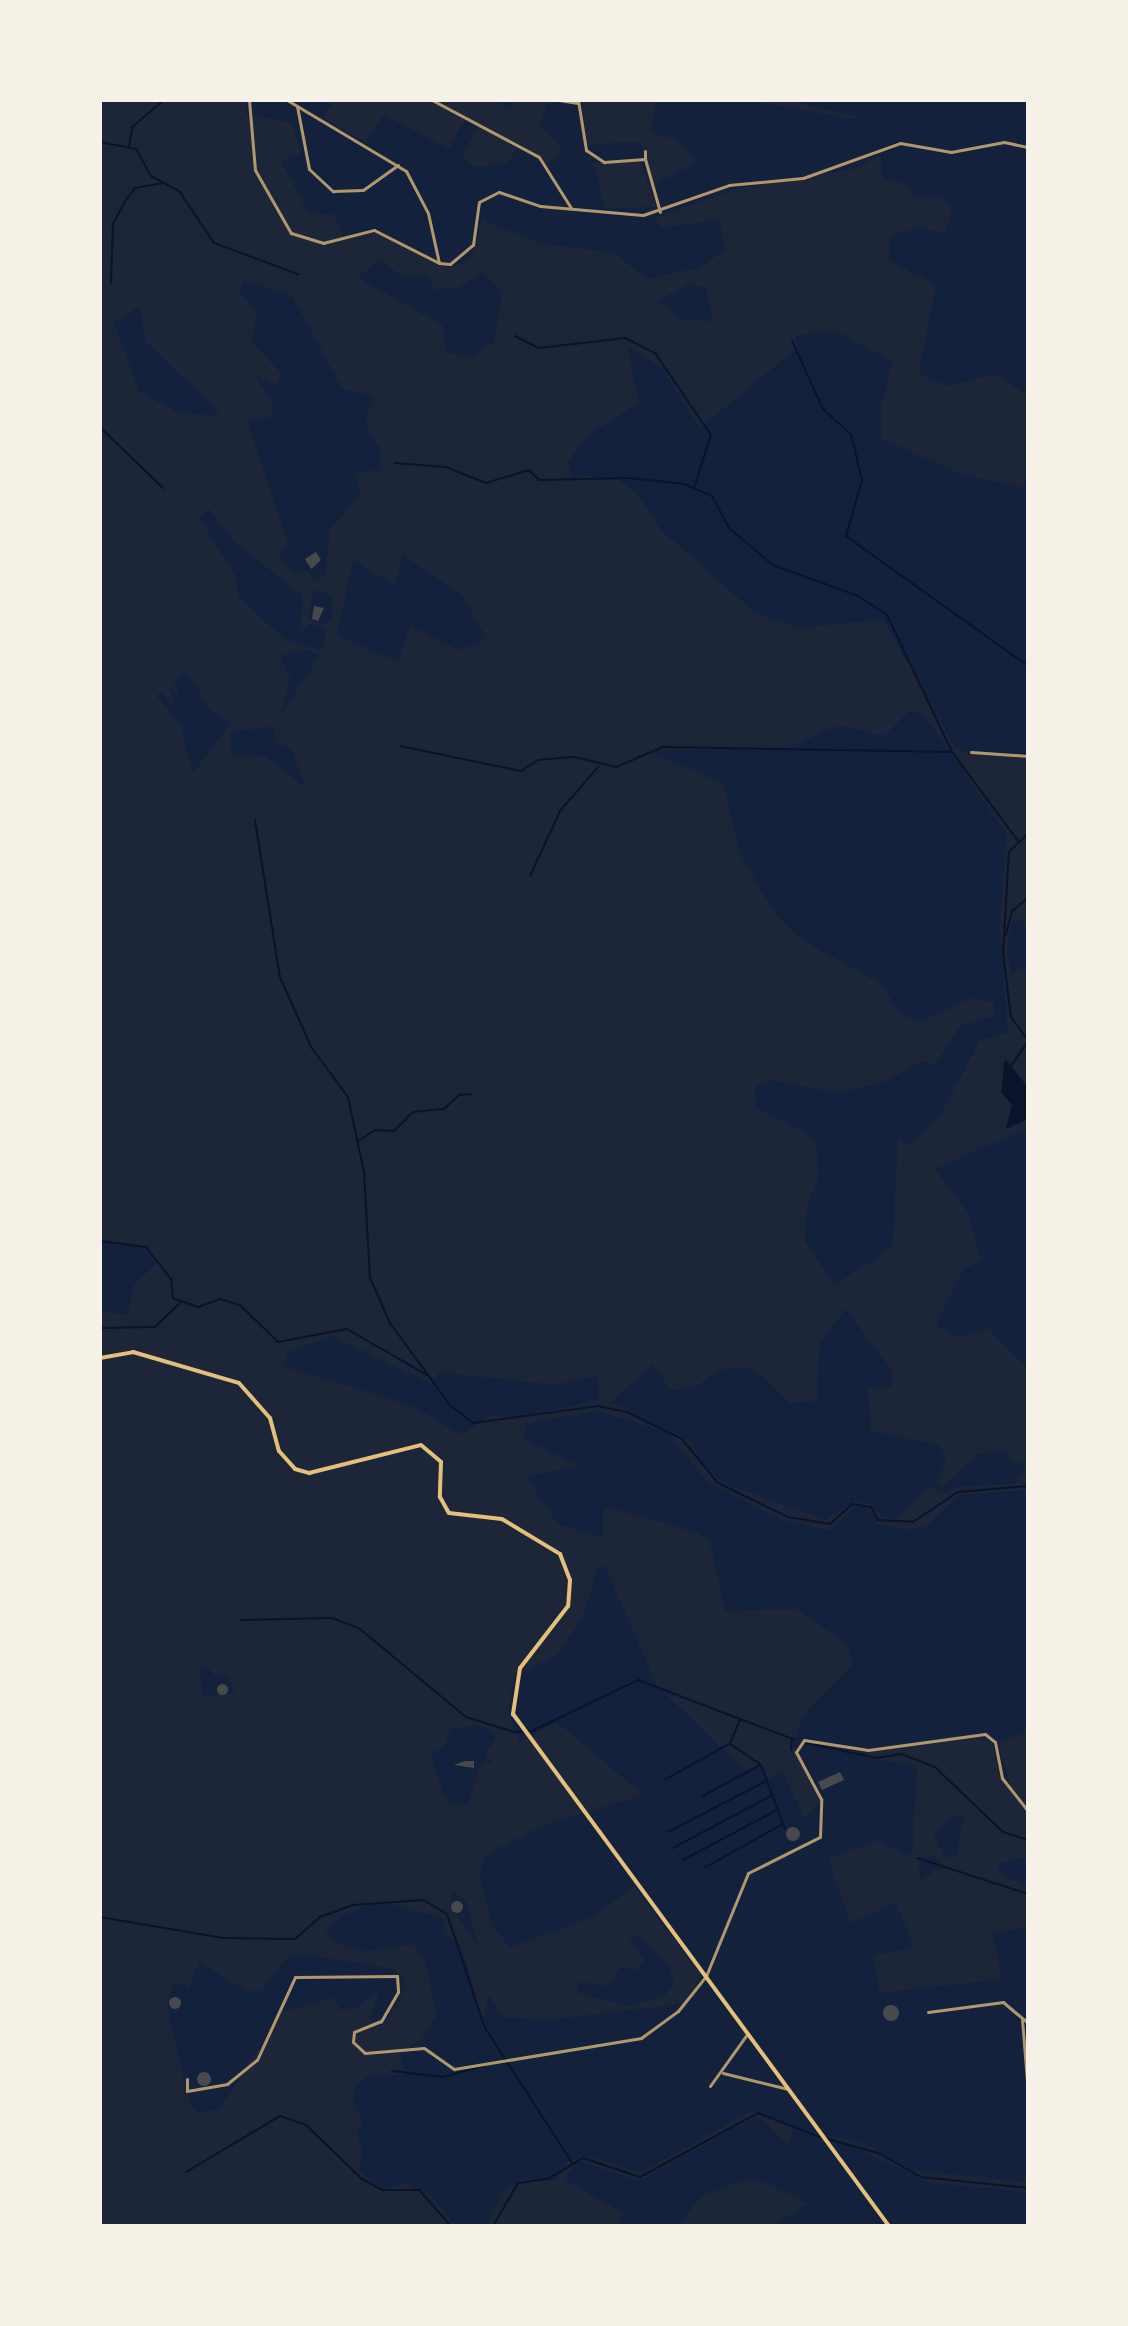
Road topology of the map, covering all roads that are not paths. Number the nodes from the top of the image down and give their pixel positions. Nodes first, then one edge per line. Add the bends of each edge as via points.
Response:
1 (249, 100) edge
2 (287, 100) edge
3 (432, 100) edge
4 (559, 100) edge
5 (578, 101) edge
6 (297, 106) junction
7 (1028, 147) edge
8 (645, 151) dead end
9 (645, 159) junction
10 (398, 165) junction
11 (571, 208) junction
12 (660, 212) junction
13 (439, 263) junction
14 (971, 752) dead end
15 (1028, 756) edge
16 (100, 1358) edge
17 (1028, 1811) edge
18 (706, 1976) junction
19 (928, 2012) dead end
20 (1022, 2019) junction
21 (1028, 2023) edge
22 (748, 2033) junction
23 (1028, 2035) edge
24 (723, 2073) junction
25 (187, 2079) dead end
26 (710, 2086) dead end
27 (789, 2089) junction
28 (1028, 2093) edge
29 (889, 2226) edge

1 - 13 street via 255,170 291,233 323,243 374,230
2 - 6 street
3 - 11 street via 539,157
4 - 5 street
5 - 9 street via 591,158
6 - 10 street
6 - 10 street via 309,169 333,191 363,190
7 - 12 street via 1004,142 951,152 900,143 855,163 729,185
8 - 9 street
9 - 12 street
10 - 13 street via 421,193
11 - 12 street
11 - 13 street via 499,192 479,202 473,245 464,260
14 - 15 street
16 - 18 main road via 133,1352 239,1383 270,1418 279,1451 295,1469 309,1473 421,1445 441,1462 440,1497 449,1513 502,1519 560,1554 570,1580 568,1606 520,1668 513,1714
17 - 18 street via 1002,1778 995,1742 985,1734 868,1750 801,1741 797,1757 821,1799 820,1837 748,1873
18 - 22 main road
18 - 25 street via 671,2018 637,2040 459,2070 424,2048 357,2047 354,2032 381,2021 398,1992 397,1976 295,1977 257,2060 227,2084 187,2091
19 - 20 street via 1003,2002
20 - 21 street
20 - 23 street
22 - 24 street
22 - 27 main road
23 - 28 street
24 - 26 street
24 - 27 street
27 - 29 main road

